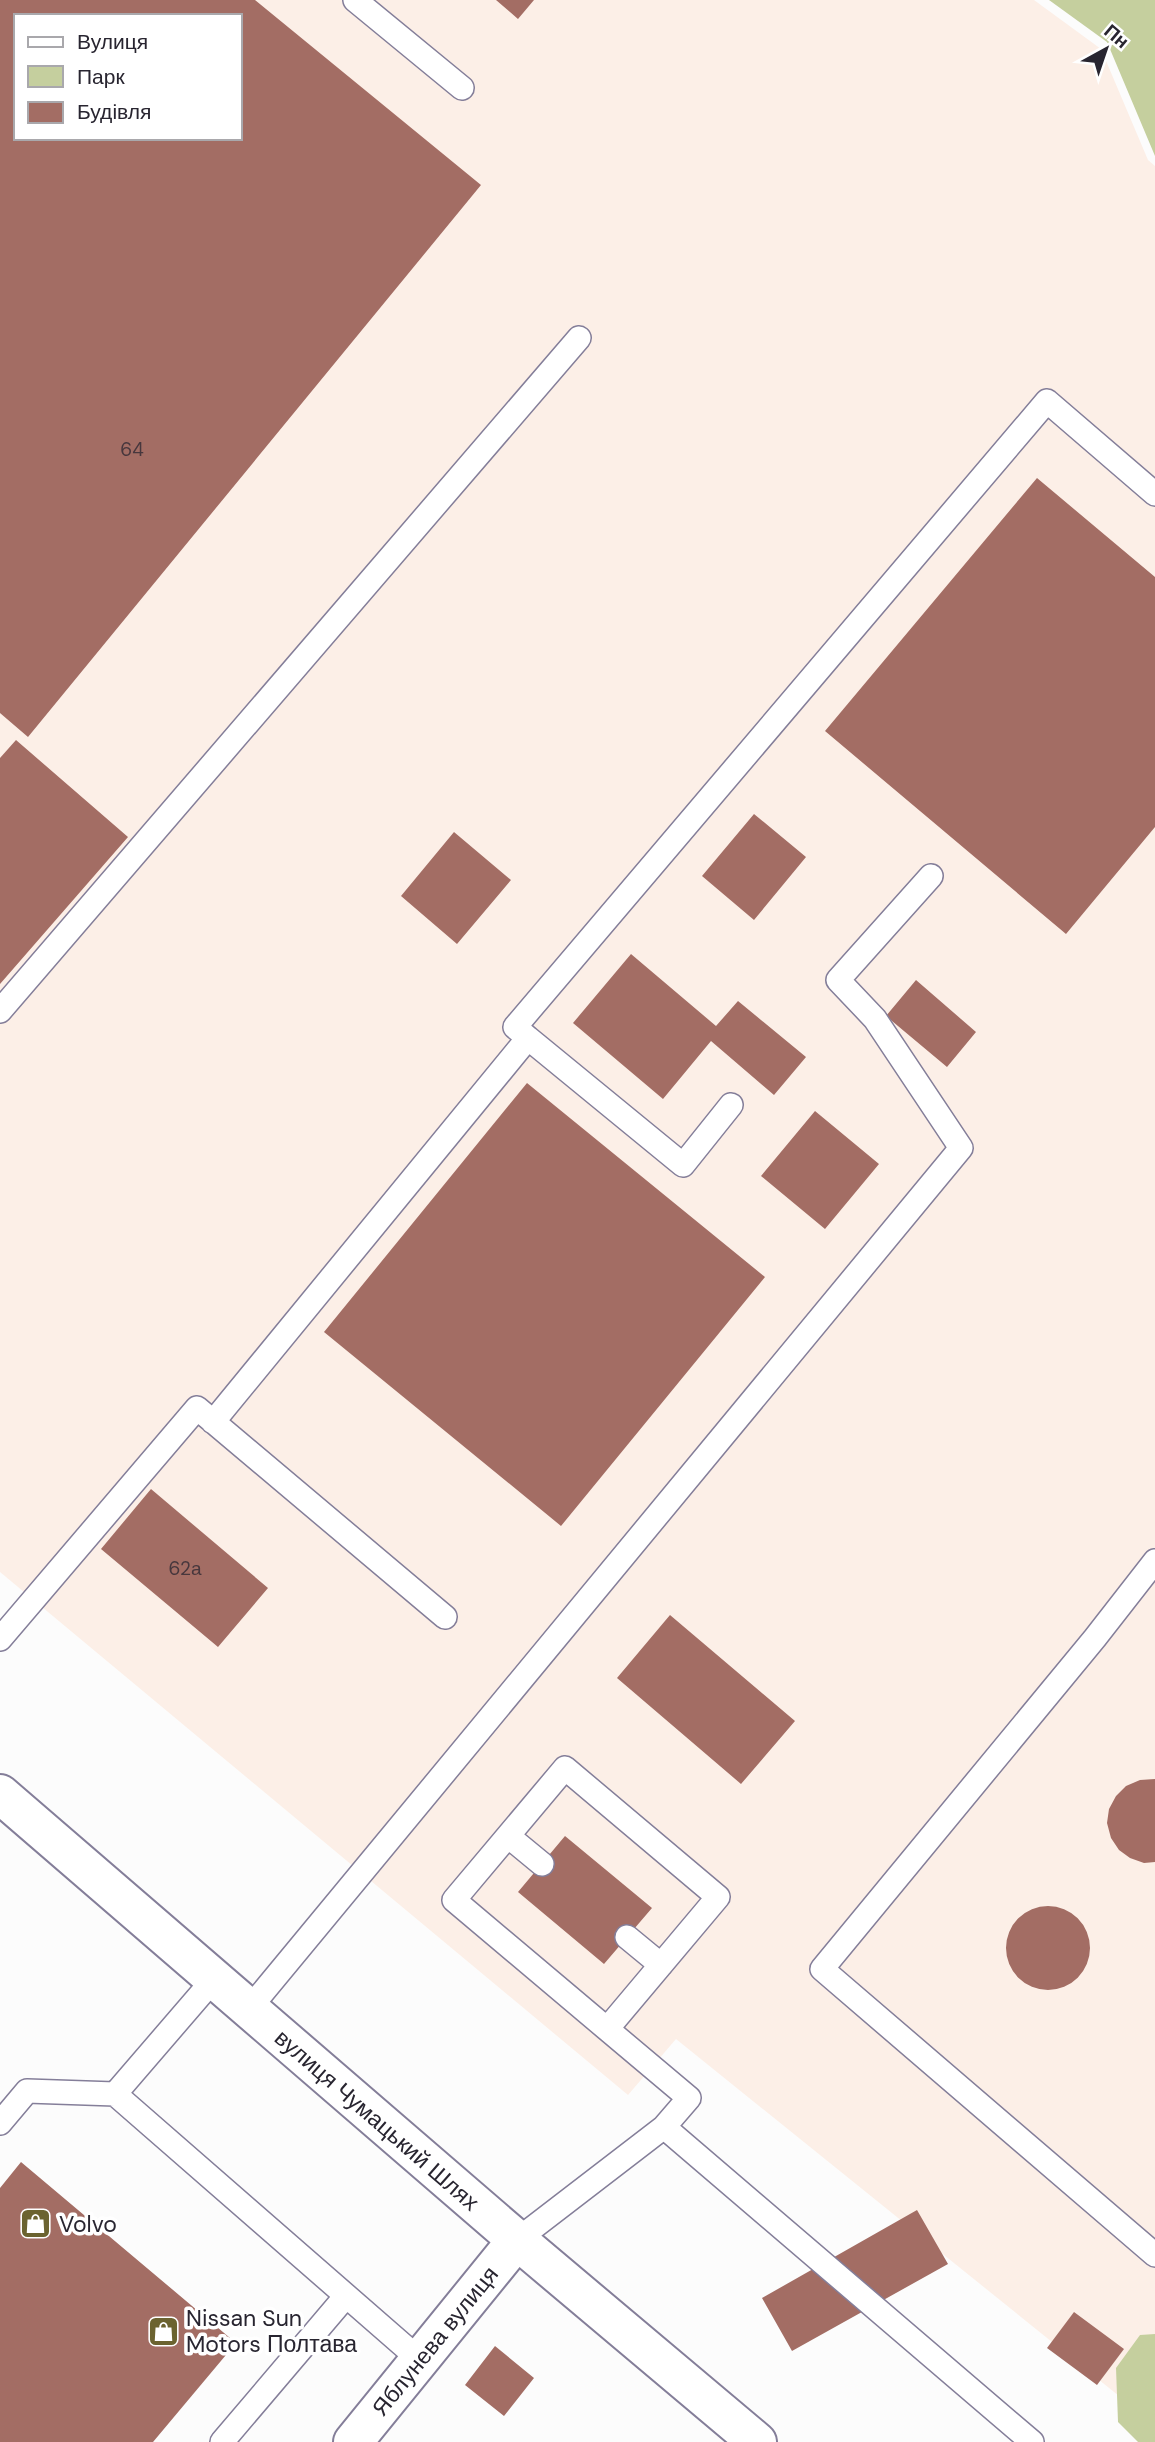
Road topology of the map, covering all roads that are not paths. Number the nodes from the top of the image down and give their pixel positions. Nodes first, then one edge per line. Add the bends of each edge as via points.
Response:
1 (355, 0) edge
2 (462, 88) dead end
3 (579, 338) dead end
4 (1155, 494) edge
5 (931, 876) dead end
6 (0, 1011) edge
7 (528, 1038) junction
8 (731, 1105) dead end
9 (213, 1422) junction
10 (1155, 1561) edge
11 (445, 1617) dead end
12 (0, 1639) edge
13 (0, 1794) edge
14 (508, 1836) junction
15 (541, 1864) dead end
16 (627, 1937) dead end
17 (661, 1965) junction
18 (214, 1979) junction
19 (249, 2009) junction
20 (607, 2029) junction
21 (115, 2094) junction
22 (0, 2123) edge
23 (664, 2127) junction
24 (517, 2240) junction
25 (1155, 2255) edge
26 (346, 2296) junction
27 (420, 2360) junction
28 (222, 2442) edge
29 (353, 2442) edge
30 (757, 2442) edge
31 (1032, 2442) edge

1 - 2 lane
3 - 6 lane
4 - 7 lane via 1047,401 515,1027
5 - 19 lane via 838,980 875,1019 961,1148
7 - 8 lane via 682,1164
7 - 9 lane
9 - 11 lane
9 - 12 lane via 197,1409
10 - 25 lane via 822,1969
13 - 18 main road, вулиця Чумацький Шлях
14 - 15 lane
14 - 17 lane via 565,1768 718,1897
14 - 20 lane via 454,1900
16 - 17 lane
17 - 20 lane
18 - 19 main road, вулиця Чумацький Шлях
18 - 21 lane
19 - 24 main road, вулиця Чумацький Шлях
20 - 23 lane via 689,2098
21 - 22 lane via 27,2091
21 - 26 lane
23 - 24 lane
23 - 31 lane
24 - 27 main road, Яблунева вулиця
24 - 30 main road, вулиця Чумацький Шлях
26 - 27 lane
26 - 28 lane
27 - 29 main road, Яблунева вулиця

